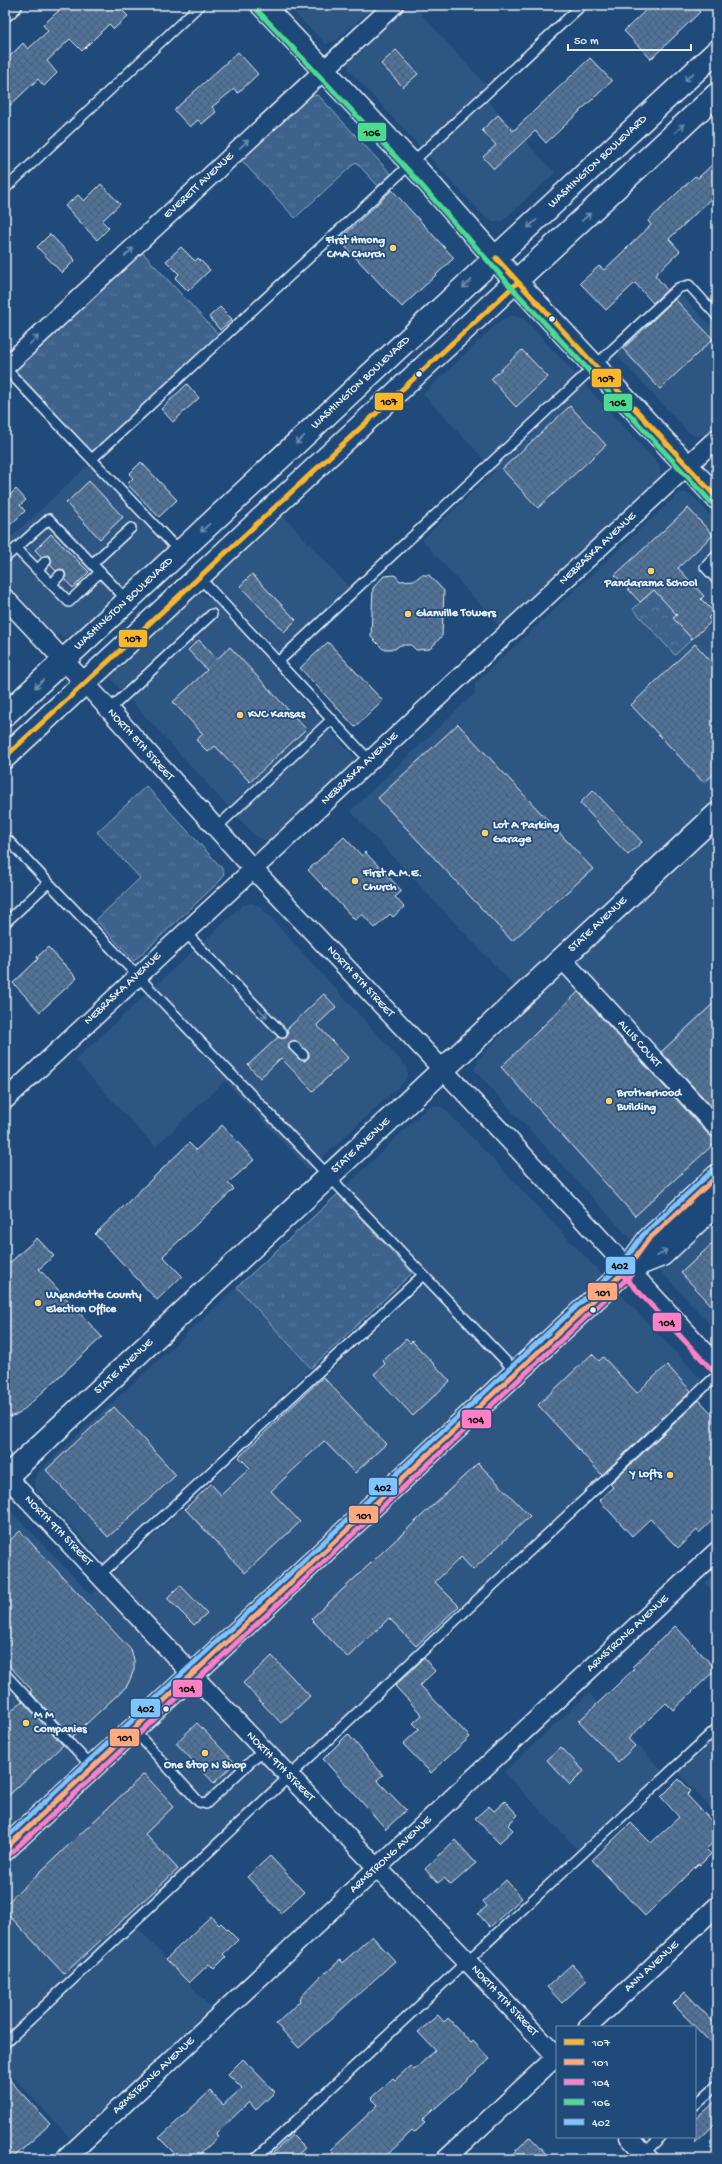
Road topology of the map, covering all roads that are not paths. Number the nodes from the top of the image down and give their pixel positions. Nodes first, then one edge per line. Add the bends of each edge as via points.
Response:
1 (13, 5) edge
2 (200, 5) edge
3 (262, 5) edge
4 (394, 5) edge
5 (582, 5) edge
6 (5, 12) edge
7 (717, 51) edge
8 (323, 71) junction
9 (717, 94) edge
10 (412, 164) junction
11 (5, 189) edge
12 (496, 258) junction
13 (517, 282) junction
14 (717, 316) edge
15 (595, 366) junction
16 (5, 368) edge
17 (717, 438) edge
18 (92, 459) junction
19 (688, 466) junction
20 (717, 498) edge
21 (131, 528) dead end
22 (16, 548) junction
23 (180, 552) junction
24 (717, 555) edge
25 (5, 558) edge
26 (46, 561) dead end
27 (92, 564) junction
28 (37, 570) junction
29 (100, 572) junction
30 (60, 575) dead end
31 (199, 577) junction
32 (717, 580) edge
33 (52, 584) junction
34 (5, 598) edge
35 (128, 601) junction
36 (212, 614) dead end
37 (64, 661) junction
38 (278, 662) junction
39 (85, 683) junction
40 (109, 710) junction
41 (5, 715) edge
42 (332, 720) junction
43 (5, 757) edge
44 (369, 760) junction
45 (717, 814) edge
46 (216, 828) junction
47 (5, 837) edge
48 (254, 870) junction
49 (48, 883) junction
50 (5, 923) edge
51 (185, 932) junction
52 (562, 959) junction
53 (137, 976) junction
54 (282, 1033) dead end
55 (294, 1046) dead end
56 (303, 1055) dead end
57 (443, 1070) junction
58 (5, 1100) edge
59 (717, 1128) edge
60 (329, 1176) junction
61 (717, 1176) edge
62 (717, 1203) edge
63 (627, 1269) junction
64 (423, 1275) junction
65 (717, 1365) edge
66 (516, 1372) junction
67 (717, 1375) edge
68 (6, 1477) edge
69 (717, 1551) edge
70 (100, 1575) junction
71 (5, 1674) edge
72 (192, 1674) junction
73 (717, 1728) edge
74 (133, 1729) junction
75 (264, 1749) junction
76 (92, 1767) junction
77 (290, 1776) junction
78 (5, 1849) edge
79 (377, 1868) junction
80 (717, 1906) edge
81 (468, 1962) junction
82 (589, 2026) edge
83 (5, 2043) edge
84 (556, 2055) edge
85 (556, 2057) edge
86 (717, 2085) edge
87 (696, 2105) edge
88 (630, 2138) edge
89 (660, 2138) edge
90 (644, 2157) edge
91 (65, 2159) edge
92 (255, 2159) edge
93 (446, 2159) edge

1 - 6 street
2 - 11 lane
3 - 8 main road
4 - 8 street, EVERETT AVENUE
5 - 10 lane
7 -> 12 main road, WASHINGTON BOULEVARD
8 - 10 main road
16 -> 8 street, EVERETT AVENUE
13 -> 9 main road
10 - 12 main road
10 - 18 lane
12 - 13 main road
12 -> 23 main road, WASHINGTON BOULEVARD
13 - 15 main road
13 - 31 main road
14 - 15 lane via 689,285 678,288
15 - 19 main road
15 - 38 lane
16 - 18 lane
17 - 19 street, NEBRASKA AVENUE
18 - 23 lane
19 - 20 main road
19 - 44 street, NEBRASKA AVENUE
21 - 27 lane
22 - 25 lane
22 - 27 lane via 49,519 80,558
22 - 28 lane
23 - 35 main road, WASHINGTON BOULEVARD
24 - 32 lane via 705,567
26 - 28 lane
27 - 29 lane
28 - 33 lane
29 - 33 lane via 69,602
29 - 35 lane
30 - 33 lane
31 - 38 lane
31 - 39 main road
34 - 37 street, NORTH 8TH STREET
35 - 37 main road, WASHINGTON BOULEVARD
36 - 40 lane
37 - 39 street, NORTH 8TH STREET
37 -> 41 main road, WASHINGTON BOULEVARD
38 - 42 lane
39 - 40 street, NORTH 8TH STREET
39 - 43 main road
40 - 46 street, NORTH 8TH STREET
42 - 44 lane
42 - 46 lane
44 - 48 street, NEBRASKA AVENUE
45 - 52 main road, STATE AVENUE
46 - 48 street, NORTH 8TH STREET
47 - 49 lane
48 - 51 street, NEBRASKA AVENUE
48 - 57 street, NORTH 8TH STREET
49 - 50 lane
49 - 53 lane
51 - 53 street, NEBRASKA AVENUE
51 -> 54 lane
52 - 57 main road, STATE AVENUE
52 - 59 street, ALLIS COURT
53 - 58 street, NEBRASKA AVENUE
53 - 60 lane
55 - 56 lane
57 - 60 main road, STATE AVENUE
57 - 63 street, NORTH 8TH STREET
60 - 64 lane
60 - 68 main road, STATE AVENUE
61 - 63 main road via 648,1240
63 -> 62 main road via 662,1255
63 - 65 street, NORTH 8TH STREET
63 - 66 main road
64 - 66 lane
64 - 70 lane
66 - 72 main road
67 - 77 lane
68 - 70 street, NORTH 9TH STREET
69 - 79 street, ARMSTRONG AVENUE
70 - 72 street, NORTH 9TH STREET
71 - 76 lane
72 - 74 main road
72 - 75 street, NORTH 9TH STREET
73 - 81 lane
74 - 75 lane via 199,1802 206,1804
74 - 76 main road
75 - 77 street, NORTH 9TH STREET
76 - 78 main road
77 - 79 street, NORTH 9TH STREET
77 - 83 lane
79 - 81 street, NORTH 9TH STREET
79 - 91 street, ARMSTRONG AVENUE
80 - 82 street, ANN AVENUE
81 - 84 street, NORTH 9TH STREET
81 - 92 lane
85 - 93 street
86 - 87 lane
88 - 90 street
89 - 90 lane

